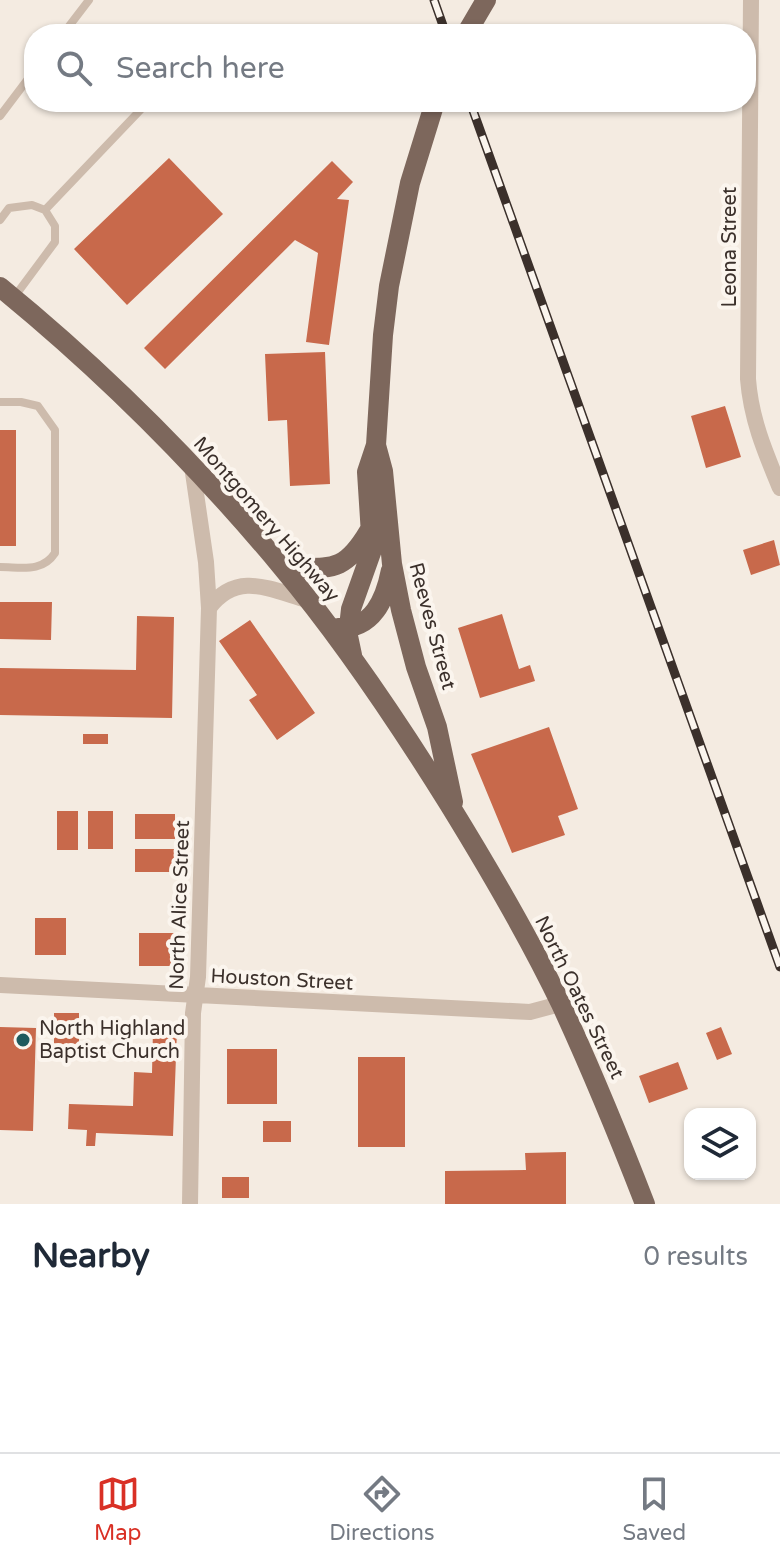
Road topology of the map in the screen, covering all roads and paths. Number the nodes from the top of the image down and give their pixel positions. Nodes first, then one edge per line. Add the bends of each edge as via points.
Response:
1 (89, 0) edge
2 (486, 0) edge
3 (751, 0) edge
4 (71, 24) edge
5 (472, 24) edge
6 (751, 24) edge
7 (24, 84) edge
8 (138, 112) edge
9 (432, 112) edge
10 (750, 112) edge
11 (0, 116) edge
12 (45, 210) junction
13 (0, 220) edge
14 (7, 292) edge
15 (0, 402) edge
16 (376, 445) junction
17 (192, 466) junction
18 (780, 488) edge
19 (372, 527) junction
20 (392, 564) junction
21 (0, 567) edge
22 (283, 568) junction
23 (307, 600) junction
24 (209, 608) junction
25 (324, 622) junction
26 (349, 627) junction
27 (354, 663) junction
28 (457, 817) junction
29 (0, 985) edge
30 (196, 995) junction
31 (560, 1004) junction
32 (190, 1204) edge
33 (645, 1204) edge

1 - 4 lane
2 - 5 main road
3 - 6 street, Leona Street
7 - 11 lane
8 - 12 lane
9 - 16 main road, Reeves Street via 410,183 389,286
10 - 18 street, Leona Street via 750,405
12 - 13 lane via 32,205 9,208
12 - 14 lane via 55,226 55,242
14 - 17 main road, Montgomery Highway via 98,371
15 - 21 lane via 38,406 55,437 55,553 39,567
16 - 19 main road, Reeves Street via 367,472
16 - 20 main road, Reeves Street
17 - 22 main road, Montgomery Highway
17 - 24 street, North Alice Street
19 - 22 main road via 357,552 341,564
19 - 26 main road, Reeves Street via 372,550
20 - 26 main road via 379,607 370,619
20 - 28 main road, Reeves Street
22 - 23 main road, Montgomery Highway
23 - 24 street via 244,585 230,588
23 - 25 main road, Montgomery Highway
24 - 30 street, North Alice Street
25 - 26 main road
25 - 27 main road, Montgomery Highway
26 - 27 main road, Reeves Street
27 - 28 main road, Montgomery Highway
28 - 31 main road, North Oates Street
29 - 30 street, Houston Street
30 - 31 street, Houston Street via 530,1012
30 - 32 street, North Alice Street
31 - 33 main road, North Oates Street

